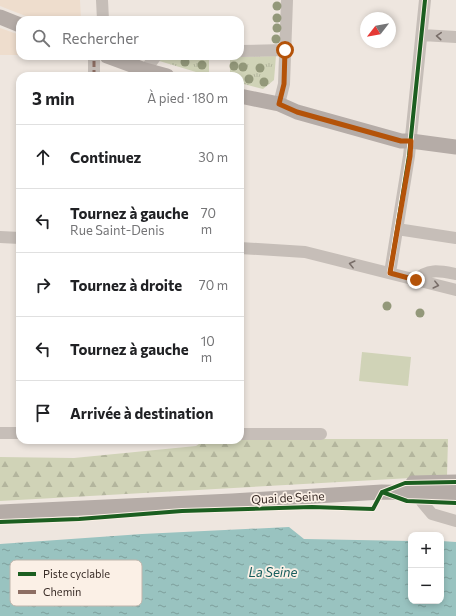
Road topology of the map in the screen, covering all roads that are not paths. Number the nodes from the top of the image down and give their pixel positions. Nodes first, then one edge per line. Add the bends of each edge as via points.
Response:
1 (102, 0) edge
2 (287, 0) edge
3 (425, 0) edge
4 (102, 16) edge
5 (0, 17) edge
6 (16, 23) edge
7 (422, 35) junction
8 (456, 37) edge
9 (285, 50) junction
10 (244, 51) edge
11 (94, 60) edge
12 (118, 60) edge
13 (153, 60) edge
14 (145, 70) junction
15 (94, 72) edge
16 (152, 72) edge
17 (244, 97) edge
18 (279, 104) junction
19 (411, 141) junction
20 (456, 147) edge
21 (397, 229) junction
22 (0, 237) edge
23 (16, 238) edge
24 (456, 238) edge
25 (244, 248) edge
26 (390, 273) junction
27 (456, 274) edge
28 (416, 280) junction
29 (456, 290) edge
30 (0, 433) edge
31 (16, 433) edge
32 (244, 434) edge
33 (321, 434) dead end
34 (456, 482) edge
35 (382, 492) junction
36 (456, 494) edge
37 (422, 502) junction
38 (456, 503) edge
39 (0, 512) edge
40 (456, 521) edge

1 - 4 street
2 - 9 street
3 - 7 street
5 - 6 main road
8 -> 7 street
7 - 19 street
9 - 10 street
9 - 18 street via 284,84
11 - 15 street
12 - 14 main road
13 - 14 street
14 - 16 main road
17 - 18 main road
18 - 19 main road via 297,112 401,141
19 - 20 main road
19 - 21 street
21 - 24 street
21 - 26 street
22 - 23 street
26 -> 25 street via 305,252
26 - 28 street
27 - 28 street via 434,270 420,275
28 -> 29 street
30 - 31 street
32 - 33 street
34 - 35 main road via 405,483
35 - 36 main road, Quai de Seine
35 - 37 main road via 407,501
35 - 39 main road, Quai de Seine
37 - 38 main road
37 - 40 street via 432,514

